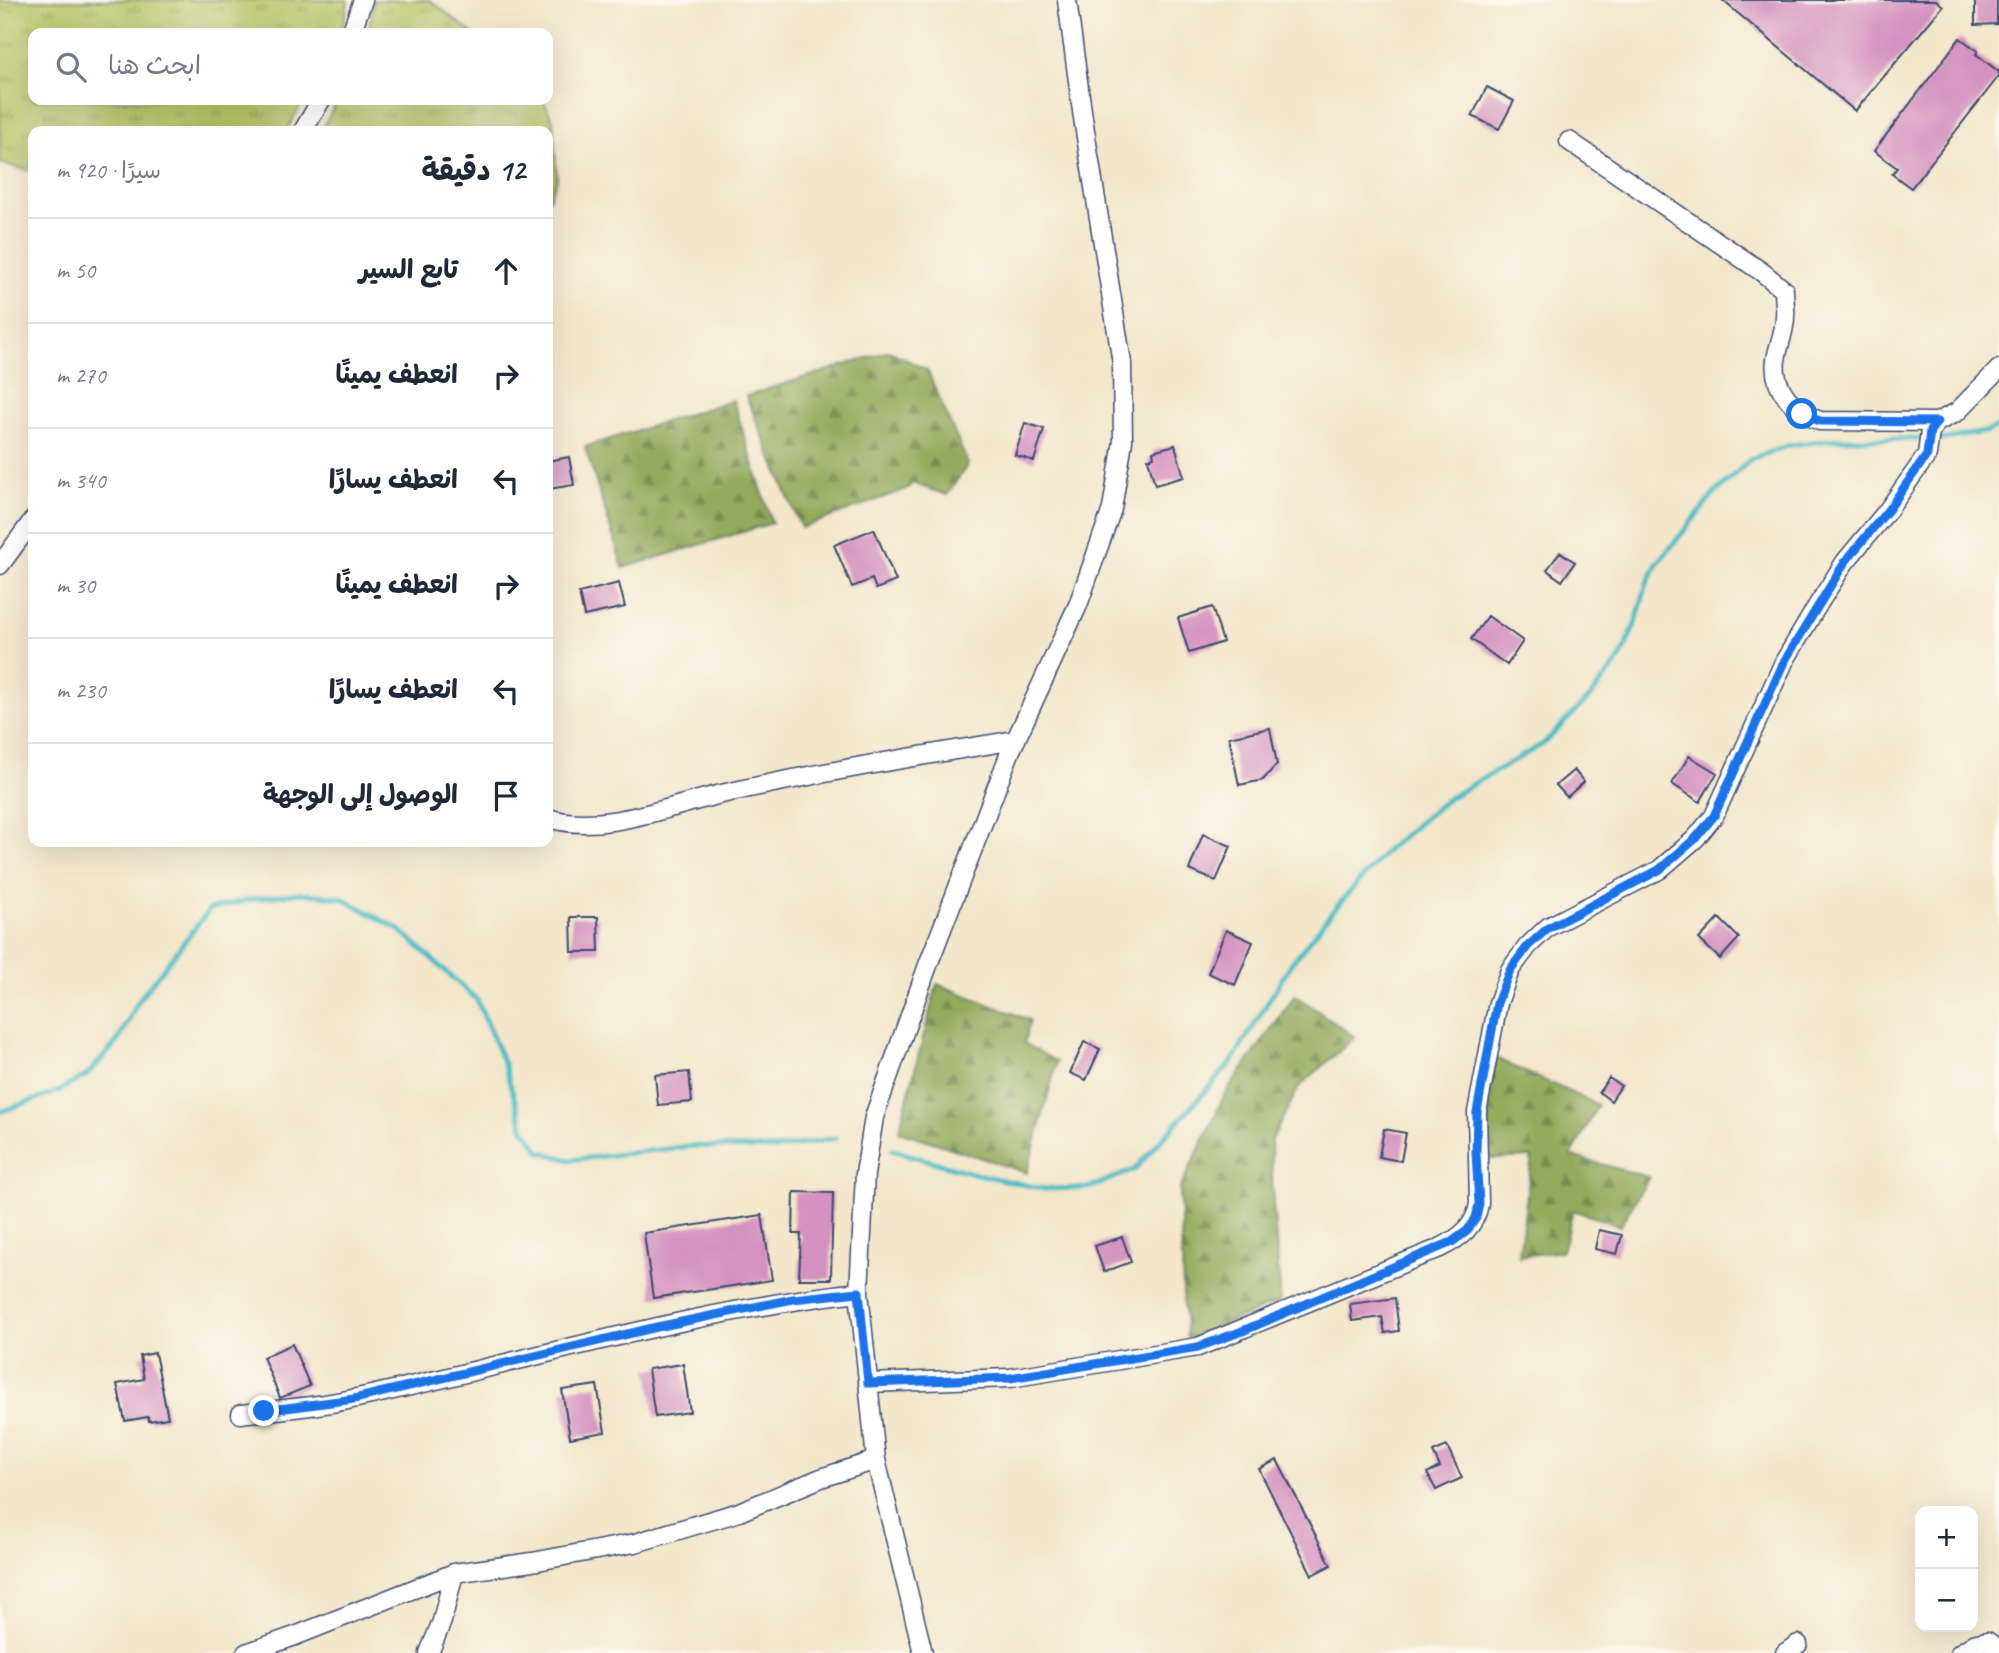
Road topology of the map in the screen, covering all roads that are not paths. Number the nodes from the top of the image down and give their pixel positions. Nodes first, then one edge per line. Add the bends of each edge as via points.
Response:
1 (363, 0) edge
2 (1067, 0) edge
3 (353, 28) edge
4 (318, 105) edge
5 (306, 126) edge
6 (1569, 141) dead end
7 (1999, 369) edge
8 (1934, 426) junction
9 (28, 527) edge
10 (0, 565) edge
11 (1016, 740) junction
12 (553, 820) edge
13 (859, 1292) junction
14 (868, 1383) junction
15 (241, 1414) dead end
16 (876, 1460) junction
17 (454, 1573) junction
18 (1999, 1649) edge
19 (246, 1653) edge
20 (429, 1653) edge
21 (923, 1653) edge
22 (1960, 1653) edge

1 - 3 street
2 - 11 street via 1122,363 1123,441 1112,509 1078,605
4 - 5 street
6 - 8 street via 1784,290 1786,317 1776,363 1779,384 1802,414 1820,421
7 - 8 street via 1957,412
8 - 14 street via 1927,455 1845,562 1791,650 1714,816 1659,870 1548,928 1510,970 1497,1003 1477,1112 1479,1204 1467,1231 1440,1248 1198,1347 1010,1378
9 - 10 street
11 - 12 street via 726,793 610,821
11 - 13 street via 874,1117 865,1174
13 - 14 street
13 - 15 street via 793,1299 657,1327 354,1399
14 - 16 street
16 - 17 street via 739,1512 635,1542
16 - 21 street
17 - 19 street
17 - 20 street
18 - 22 street via 1987,1641

